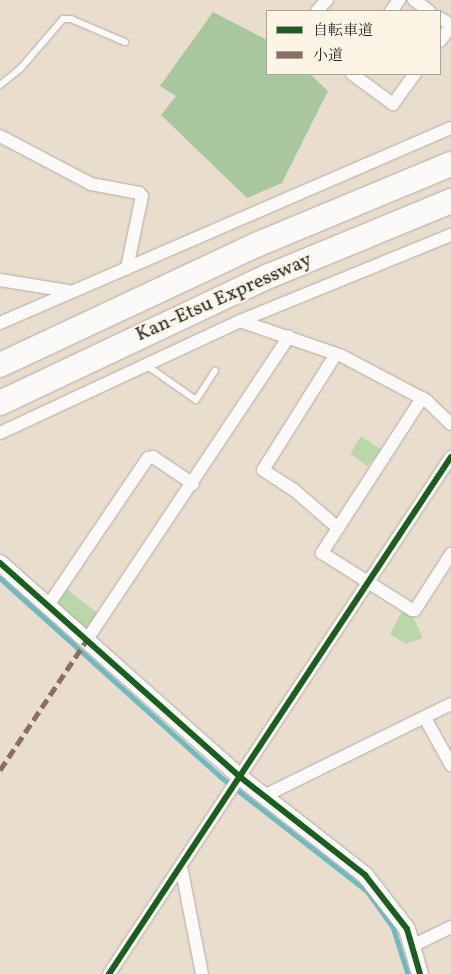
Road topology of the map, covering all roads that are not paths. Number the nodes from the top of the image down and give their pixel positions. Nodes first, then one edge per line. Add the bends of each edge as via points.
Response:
1 (327, 0) edge
2 (400, 0) edge
3 (414, 0) edge
4 (318, 10) edge
5 (392, 10) edge
6 (428, 10) edge
7 (451, 26) edge
8 (441, 40) edge
9 (125, 42) dead end
10 (353, 75) edge
11 (414, 75) edge
12 (0, 85) edge
13 (451, 128) edge
14 (0, 136) edge
15 (451, 164) edge
16 (451, 202) edge
17 (451, 235) edge
18 (127, 268) junction
19 (0, 280) edge
20 (68, 291) junction
21 (240, 321) junction
22 (0, 323) edge
23 (289, 337) junction
24 (336, 354) junction
25 (145, 364) junction
26 (0, 365) edge
27 (215, 371) dead end
28 (422, 398) junction
29 (0, 403) edge
30 (451, 424) edge
31 (0, 433) edge
32 (451, 457) edge
33 (193, 484) junction
34 (338, 528) junction
35 (451, 554) edge
36 (0, 563) edge
37 (369, 583) junction
38 (47, 607) junction
39 (86, 641) junction
40 (451, 704) edge
41 (424, 718) junction
42 (451, 765) edge
43 (240, 777) junction
44 (264, 796) junction
45 (181, 866) junction
46 (451, 927) edge
47 (414, 945) junction
48 (109, 974) edge
49 (202, 974) edge
50 (420, 974) edge

1 - 4 street
2 - 5 street
3 - 6 street
7 - 8 street
9 - 12 lane via 71,19 63,20 20,69
10 - 11 street via 393,104
13 - 18 street
14 - 18 street via 91,184 140,193
15 - 26 highway, Kan-Etsu Expressway via 256,245
16 - 29 highway, Kan-Etsu Expressway via 269,276
17 - 21 street
18 - 20 street
19 - 20 street
20 - 22 street
21 - 23 street
21 - 25 street
23 - 24 street
23 - 33 street
24 - 28 street
24 - 34 street via 263,470 294,490
25 - 27 lane via 196,400
25 - 31 street
28 - 30 street
28 - 34 street
32 - 37 street
33 - 38 street via 152,457 148,458
33 - 39 street
34 - 37 street via 322,553
35 - 37 street via 415,610
36 - 38 street
37 - 43 street
38 - 39 street
39 - 43 street
40 - 41 street
41 - 42 street
41 - 44 street
43 - 44 street
43 - 45 street
44 - 47 street via 365,875 388,902
45 - 48 street
45 - 49 street
46 - 47 street
47 - 50 street

